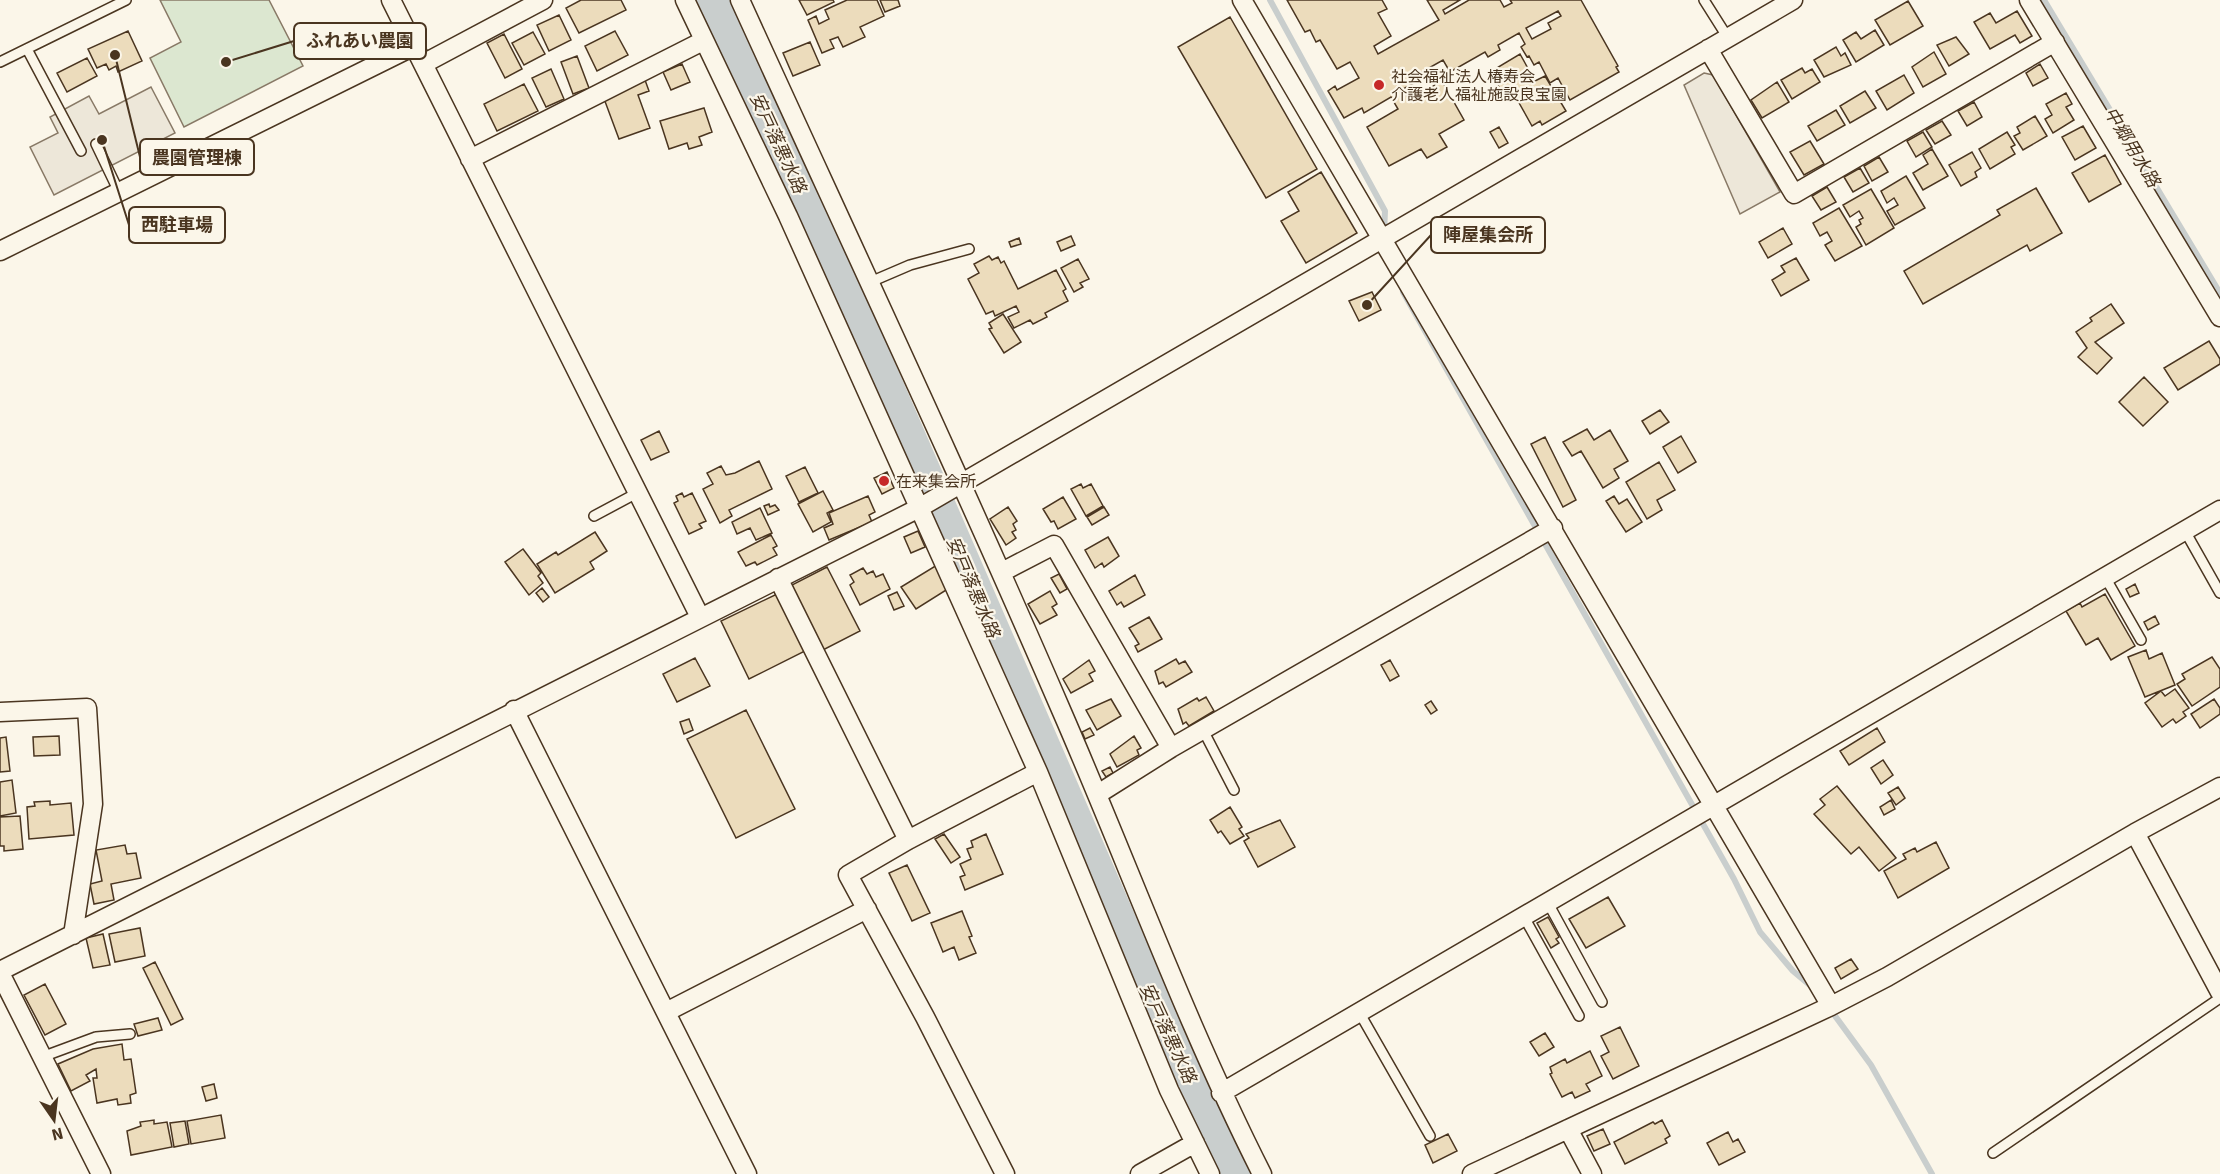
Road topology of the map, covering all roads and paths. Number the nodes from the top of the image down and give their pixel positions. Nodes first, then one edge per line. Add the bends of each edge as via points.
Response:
1 (126, 0) edge
2 (391, 0) edge
3 (543, 0) edge
4 (685, 0) edge
5 (740, 0) edge
6 (1242, 0) edge
7 (1704, 0) edge
8 (1793, 0) edge
9 (2029, 0) edge
10 (1728, 38) junction
11 (704, 41) junction
12 (2055, 42) junction
13 (414, 46) junction
14 (27, 49) junction
15 (1708, 49) junction
16 (0, 62) edge
17 (423, 64) junction
18 (96, 144) dead end
19 (81, 151) dead end
20 (470, 159) junction
21 (119, 192) junction
22 (1381, 239) junction
23 (969, 249) dead end
24 (0, 251) edge
25 (868, 283) junction
26 (2220, 317) edge
27 (955, 488) junction
28 (638, 493) junction
29 (922, 506) junction
30 (2220, 510) edge
31 (594, 516) dead end
32 (1553, 528) junction
33 (2185, 531) junction
34 (1002, 572) junction
35 (2106, 577) junction
36 (778, 578) junction
37 (2220, 593) edge
38 (700, 617) junction
39 (2141, 640) dead end
40 (514, 710) junction
41 (0, 712) edge
42 (1203, 730) junction
43 (1172, 748) junction
44 (1038, 772) junction
45 (2220, 787) edge
46 (1234, 790) dead end
47 (1098, 794) junction
48 (1713, 806) junction
49 (2135, 833) junction
50 (908, 840) junction
51 (1548, 903) junction
52 (867, 909) junction
53 (1524, 917) junction
54 (73, 935) junction
55 (0, 972) edge
56 (2220, 992) edge
57 (2220, 998) edge
58 (1602, 1002) dead end
59 (1831, 1006) junction
60 (666, 1012) junction
61 (1359, 1012) junction
62 (1579, 1016) dead end
63 (130, 1034) dead end
64 (42, 1057) junction
65 (1221, 1093) junction
66 (1568, 1129) junction
67 (1430, 1136) dead end
68 (1195, 1143) junction
69 (1993, 1153) dead end
70 (101, 1174) edge
71 (747, 1174) edge
72 (1005, 1174) edge
73 (1140, 1174) edge
74 (1210, 1174) edge
75 (1262, 1174) edge
76 (1472, 1174) edge
77 (1592, 1174) edge

1 - 14 lane
2 - 13 street
3 - 17 street
4 - 11 street
5 - 25 street
6 - 22 street
7 - 10 lane
8 - 10 street
9 - 12 street
10 - 15 street
11 - 20 street
11 - 29 street
12 - 15 street via 1794,194
12 - 26 street
13 - 17 street
13 - 21 street
14 - 16 lane
14 - 19 lane
15 - 22 street
17 - 20 street
18 - 21 lane
20 - 28 street
21 - 24 street
22 - 27 street
22 - 32 street
23 - 25 lane via 910,265
25 - 27 street
27 - 29 street
27 - 34 street
28 - 31 lane
28 - 38 street
29 - 36 street
29 - 44 street
30 - 33 street
32 - 42 street
32 - 48 street
33 - 35 street
33 - 37 lane
34 - 43 street via 1054,545
34 - 47 street
35 - 39 lane
35 - 48 street
36 - 38 street
36 - 50 street
38 - 40 street
40 - 54 street
40 - 60 street
41 - 54 street via 87,708 93,804
42 - 43 street
42 - 46 lane
43 - 47 street
44 - 50 street
44 - 68 street via 1168,1090
45 - 49 street
47 - 65 street
48 - 51 street
48 - 59 street
49 - 56 street
49 - 59 street
50 - 52 street via 848,875
51 - 53 street
51 - 58 lane
52 - 60 street
52 - 72 street
53 - 61 street
53 - 62 lane
54 - 55 street
55 - 64 street
57 - 69 lane
59 - 66 street
60 - 71 street
61 - 65 street
61 - 67 lane
63 - 64 lane via 88,1039
64 - 70 street
65 - 75 street
66 - 76 street
66 - 77 street
68 - 73 street
68 - 74 street

